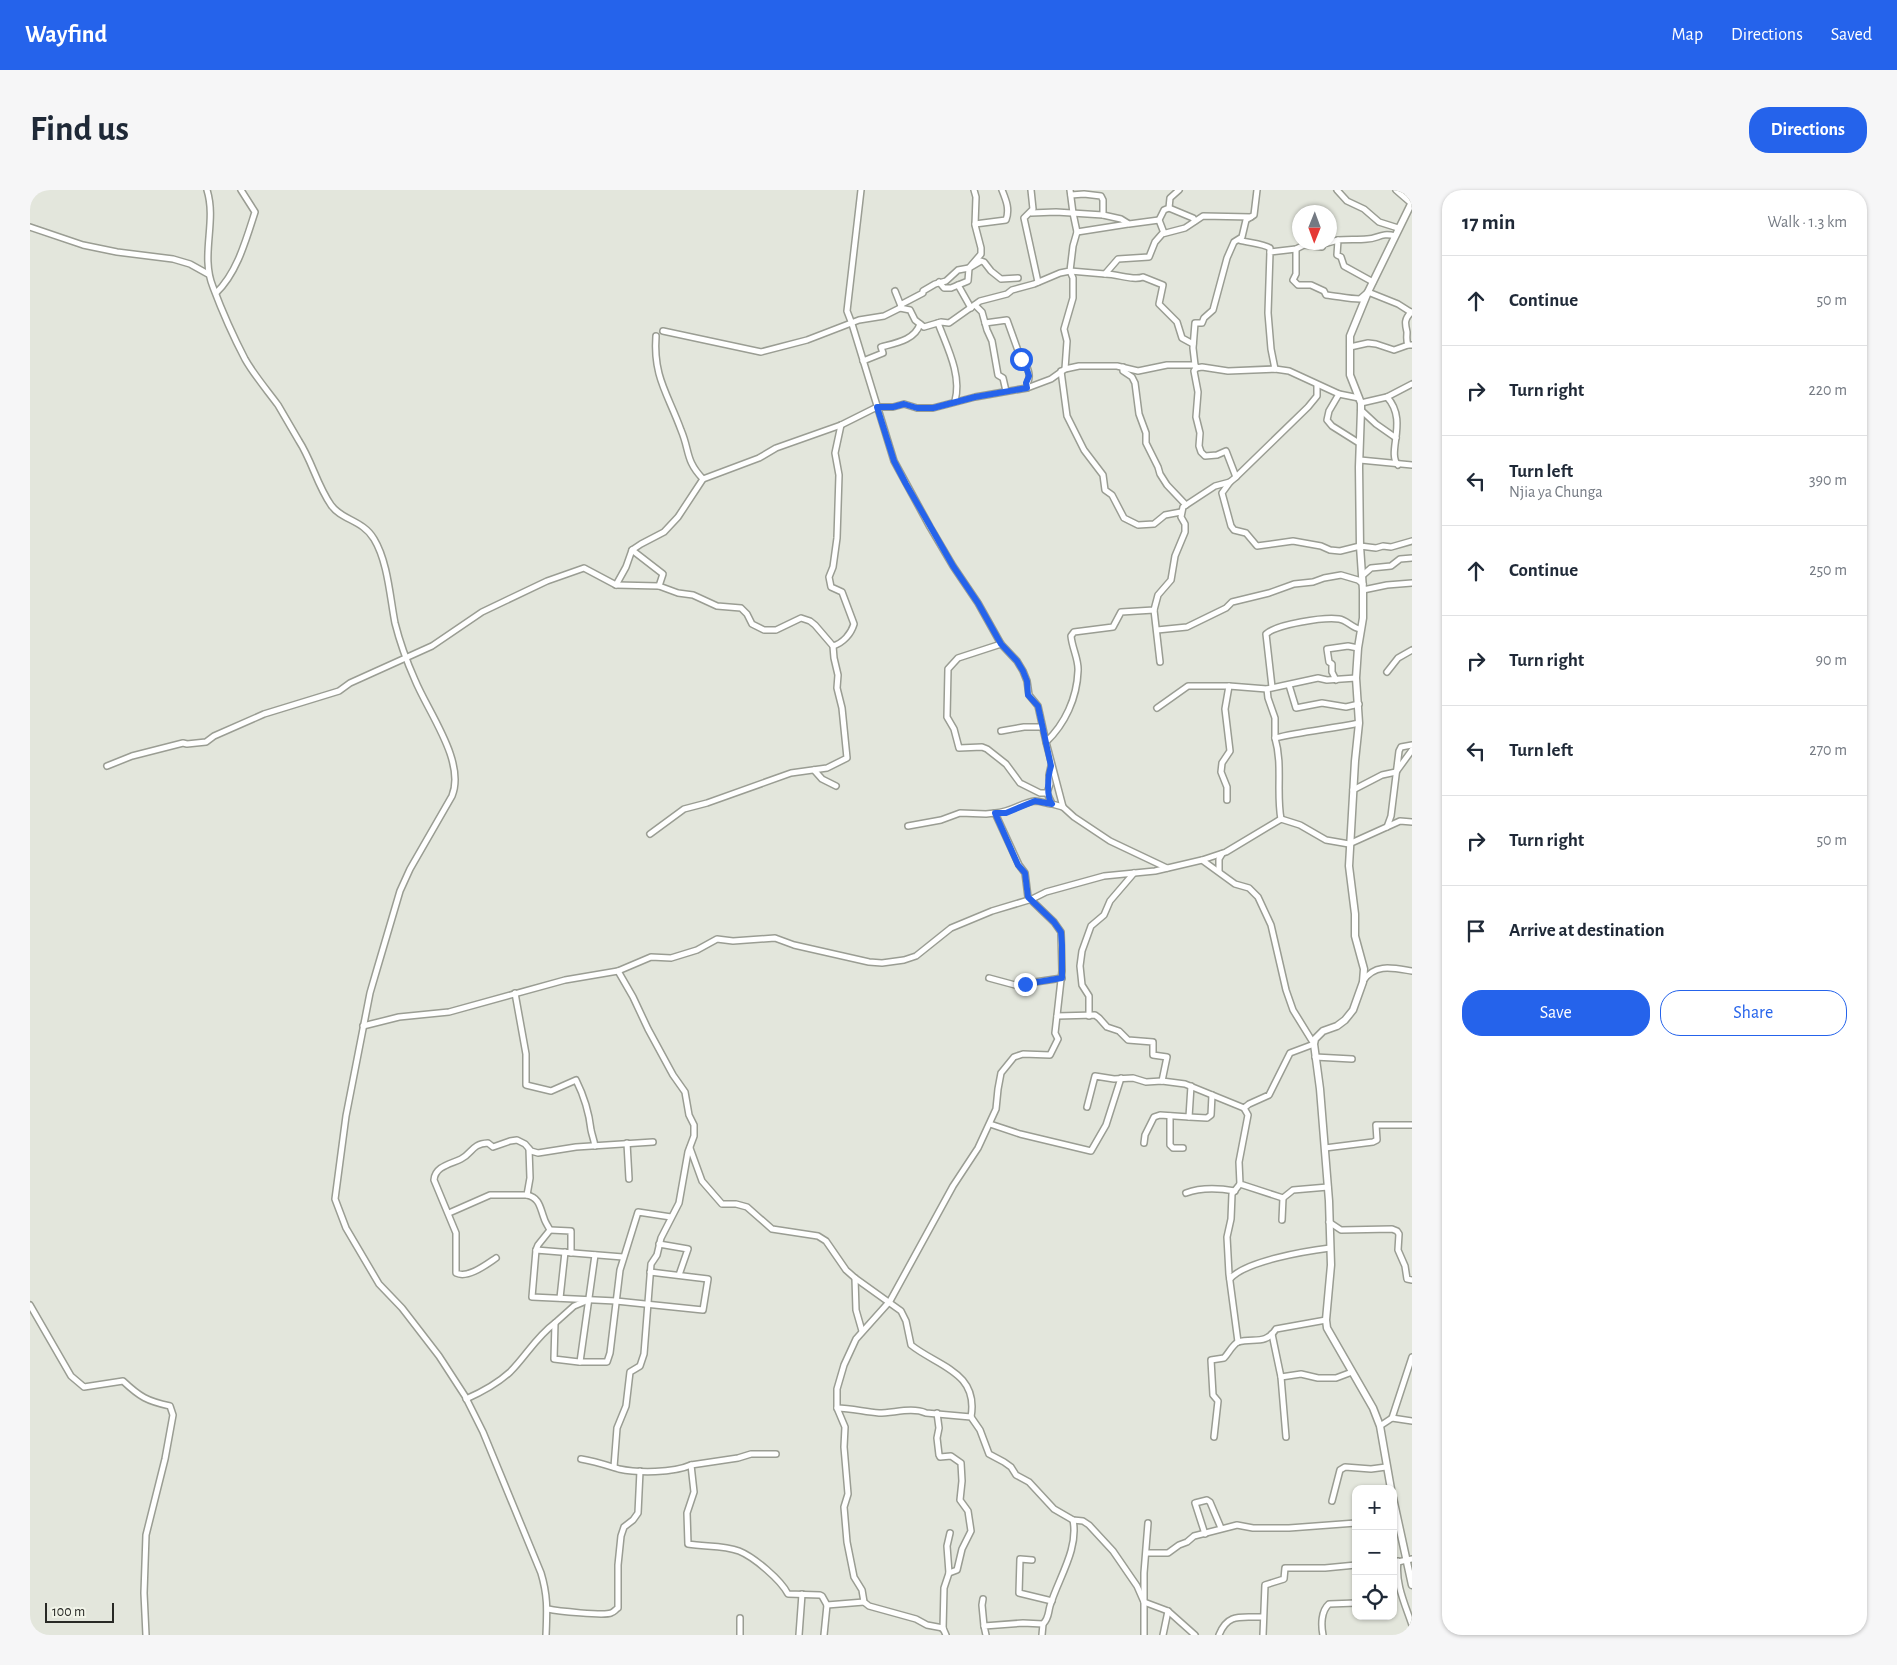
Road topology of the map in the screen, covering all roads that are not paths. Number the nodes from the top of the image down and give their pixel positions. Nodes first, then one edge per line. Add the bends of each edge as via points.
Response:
1 (206, 190) edge
2 (242, 190) edge
3 (861, 190) edge
4 (974, 190) edge
5 (1002, 190) edge
6 (1031, 190) edge
7 (1178, 190) edge
8 (1257, 190) edge
9 (1337, 190) edge
10 (1396, 190) edge
11 (1071, 192) edge
12 (1412, 202) edge
13 (1168, 208) junction
14 (1031, 213) junction
15 (1073, 213) junction
16 (1103, 215) junction
17 (1250, 217) junction
18 (1159, 220) junction
19 (1195, 221) junction
20 (975, 224) junction
21 (1129, 224) junction
22 (30, 227) edge
23 (1398, 228) junction
24 (1077, 232) junction
25 (1164, 232) junction
26 (1395, 236) junction
27 (1239, 240) junction
28 (1338, 240) joint
29 (1292, 249) edge
30 (1296, 250) edge
31 (1270, 252) junction
32 (969, 268) junction
33 (1070, 271) junction
34 (208, 274) junction
35 (1105, 274) junction
36 (1018, 278) dead end
37 (939, 282) junction
38 (1038, 282) junction
39 (1372, 282) junction
40 (958, 286) junction
41 (895, 291) dead end
42 (1368, 292) junction
43 (216, 293) junction
44 (901, 307) junction
45 (973, 307) junction
46 (1411, 313) edge
47 (938, 323) junction
48 (985, 323) junction
49 (852, 324) junction
50 (920, 324) junction
51 (663, 331) dead end
52 (656, 336) dead end
53 (1193, 344) junction
54 (1410, 345) edge
55 (1350, 347) junction
56 (863, 361) junction
57 (1195, 366) junction
58 (1123, 368) junction
59 (1275, 369) junction
60 (1063, 370) junction
61 (1412, 384) edge
62 (1317, 385) junction
63 (1027, 388) junction
64 (1006, 391) junction
65 (1338, 394) junction
66 (1387, 397) junction
67 (955, 401) junction
68 (1360, 404) junction
69 (877, 407) junction
70 (841, 425) junction
71 (1396, 438) junction
72 (1359, 443) junction
73 (1360, 460) junction
74 (1398, 465) junction
75 (1412, 466) edge
76 (1236, 477) junction
77 (703, 479) junction
78 (1230, 482) junction
79 (1186, 505) junction
80 (1181, 512) junction
81 (1412, 541) edge
82 (1360, 546) junction
83 (632, 550) junction
84 (1412, 558) edge
85 (1363, 575) junction
86 (1412, 583) edge
87 (616, 584) junction
88 (659, 586) junction
89 (1363, 587) junction
90 (1154, 610) junction
91 (1157, 630) junction
92 (1360, 630) junction
93 (1001, 644) junction
94 (833, 646) junction
95 (1358, 648) junction
96 (1412, 650) edge
97 (406, 658) junction
98 (1160, 662) dead end
99 (1387, 672) dead end
100 (1356, 678) junction
101 (1336, 680) junction
102 (1289, 685) junction
103 (1229, 686) junction
104 (1270, 688) junction
105 (1359, 704) junction
106 (1157, 708) dead end
107 (1359, 723) junction
108 (1042, 727) junction
109 (1001, 731) dead end
110 (1275, 738) junction
111 (1046, 742) junction
112 (1412, 745) edge
113 (1412, 750) edge
114 (107, 766) dead end
115 (1051, 766) junction
116 (814, 770) junction
117 (1396, 772) junction
118 (836, 786) dead end
119 (1353, 790) junction
120 (1047, 793) junction
121 (1227, 800) dead end
122 (1052, 804) junction
123 (1063, 807) junction
124 (995, 813) junction
125 (1281, 819) junction
126 (1412, 822) edge
127 (908, 826) dead end
128 (1387, 827) junction
129 (650, 834) dead end
130 (1349, 844) junction
131 (1222, 853) junction
132 (1202, 860) junction
133 (1167, 868) junction
134 (1134, 872) junction
135 (1219, 872) junction
136 (1032, 899) junction
137 (618, 970) junction
138 (1412, 971) edge
139 (989, 978) dead end
140 (1062, 978) junction
141 (1363, 982) junction
142 (515, 994) junction
143 (1057, 1016) junction
144 (1089, 1016) junction
145 (363, 1026) junction
146 (1314, 1044) junction
147 (1315, 1057) junction
148 (1352, 1059) dead end
149 (1121, 1078) junction
150 (1162, 1081) junction
151 (1191, 1086) junction
152 (1212, 1095) junction
153 (1087, 1107) dead end
154 (1244, 1108) junction
155 (1170, 1116) junction
156 (1189, 1117) junction
157 (990, 1124) junction
158 (1412, 1125) edge
159 (653, 1142) dead end
160 (627, 1143) junction
161 (1144, 1143) dead end
162 (595, 1146) junction
163 (690, 1148) junction
164 (1183, 1148) dead end
165 (1325, 1148) junction
166 (529, 1149) junction
167 (629, 1179) dead end
168 (1240, 1184) junction
169 (1328, 1187) junction
170 (1235, 1191) junction
171 (1186, 1193) dead end
172 (527, 1195) junction
173 (1284, 1198) junction
174 (449, 1213) junction
175 (671, 1217) junction
176 (1282, 1220) dead end
177 (1329, 1222) junction
178 (550, 1230) junction
179 (659, 1244) junction
180 (1330, 1248) junction
181 (536, 1250) junction
182 (568, 1253) junction
183 (595, 1255) junction
184 (623, 1257) junction
185 (496, 1258) dead end
186 (650, 1272) junction
187 (679, 1275) junction
188 (855, 1278) junction
189 (1230, 1279) junction
190 (1412, 1280) edge
191 (560, 1298) junction
192 (588, 1300) junction
193 (616, 1301) junction
194 (890, 1301) junction
195 (647, 1305) junction
196 (30, 1306) edge
197 (1326, 1320) junction
198 (555, 1323) junction
199 (862, 1331) junction
200 (1272, 1334) junction
201 (1238, 1342) junction
202 (1412, 1357) edge
203 (580, 1362) junction
204 (1352, 1372) junction
205 (1281, 1377) junction
206 (466, 1399) junction
207 (836, 1408) junction
208 (938, 1413) junction
209 (971, 1417) junction
210 (1392, 1418) junction
211 (1412, 1421) edge
212 (1380, 1426) junction
213 (1214, 1437) dead end
214 (1286, 1437) dead end
215 (776, 1454) dead end
216 (581, 1459) dead end
217 (691, 1465) junction
218 (614, 1467) junction
219 (1386, 1467) junction
220 (640, 1471) junction
221 (1390, 1485) edge
222 (1332, 1502) dead end
223 (1073, 1520) junction
224 (1148, 1523) dead end
225 (1352, 1523) edge
226 (1222, 1528) junction
227 (1397, 1528) edge
228 (950, 1533) dead end
229 (1205, 1534) junction
230 (1146, 1553) junction
231 (1409, 1559) edge
232 (1032, 1560) dead end
233 (1352, 1565) edge
234 (1397, 1568) edge
235 (949, 1573) junction
236 (1412, 1585) edge
237 (802, 1594) junction
238 (983, 1600) dead end
239 (864, 1602) junction
240 (1052, 1602) junction
241 (1144, 1602) junction
242 (1352, 1603) edge
243 (827, 1604) junction
244 (548, 1609) junction
245 (1168, 1612) junction
246 (1263, 1617) junction
247 (740, 1618) dead end
248 (1044, 1624) junction
249 (1412, 1625) edge
250 (984, 1626) junction
251 (945, 1632) edge
252 (146, 1635) edge
253 (546, 1635) edge
254 (740, 1635) edge
255 (798, 1635) edge
256 (824, 1635) edge
257 (986, 1635) edge
258 (1042, 1635) edge
259 (1144, 1635) edge
260 (1163, 1635) edge
261 (1195, 1635) edge
262 (1219, 1635) edge
263 (1263, 1635) edge
264 (1323, 1635) edge

1 - 34 street via 210,209
2 - 43 street via 255,212 242,250 225,285
3 - 49 street via 847,311
4 - 20 street
5 - 20 street via 1007,201 1006,220
6 - 14 street
7 - 13 street via 1170,198
8 - 17 street via 1254,216
9 - 23 street via 1346,201 1364,209 1379,222
10 - 12 street
11 - 15 street
11 - 16 street via 1101,196
12 - 23 street
13 - 18 street
13 - 19 street
14 - 15 street
14 - 38 street via 1024,218
15 - 16 street
15 - 24 street
16 - 21 street
17 - 19 street via 1208,215
17 - 27 street
18 - 21 street
18 - 25 street
19 - 25 street via 1185,228
20 - 32 street via 982,248
21 - 24 street
22 - 34 street via 108,250 173,259
23 - 26 street
24 - 33 street
25 - 35 street via 1148,257 1118,259
26 - 28 street
26 - 39 street
27 - 31 street via 1267,245
27 - 53 street via 1234,242 1227,258 1213,310 1202,322 1195,323
28 - 39 street via 1337,255 1344,266
29 - 31 street
30 - 42 street via 1293,280 1298,285 1316,287 1326,295 1356,299
31 - 59 street via 1268,313
32 - 36 street via 981,261 1001,279
32 - 37 street via 958,270 946,281
32 - 40 street via 968,280
33 - 35 street
33 - 38 street
33 - 60 street via 1073,298 1064,329 1067,341
34 - 43 street
35 - 53 street via 1137,280 1143,277 1163,285 1159,304 1177,322 1182,338
37 - 40 street via 944,288
37 - 44 street
38 - 45 street via 980,301
39 - 42 street
40 - 45 street
41 - 44 street
42 - 46 street
42 - 55 street via 1350,336
43 - 97 street via 245,360 300,442 330,503 340,514 365,528 376,541
44 - 49 street via 884,316
44 - 50 street via 910,310
45 - 47 street via 949,323
45 - 48 street via 982,312
46 - 54 street via 1405,322
47 - 50 street via 928,327
47 - 67 street via 956,374 958,391
48 - 63 street via 1007,320 1028,371
48 - 64 street via 994,346 998,375 1003,378
49 - 51 street via 762,352
49 - 56 street
50 - 56 street via 918,332 909,338 881,347 883,353
52 - 77 street via 662,388 682,430 690,463
53 - 57 street
54 - 55 street via 1394,350 1368,343
55 - 68 street via 1350,375
56 - 69 street
57 - 58 street via 1167,365 1138,371
57 - 59 street via 1228,371
57 - 76 street via 1201,452 1205,456 1226,451
58 - 60 street via 1079,366
58 - 79 street via 1135,383 1146,443 1160,474
59 - 62 street via 1289,371
60 - 63 street via 1052,379
60 - 80 street via 1064,401 1071,427 1103,475 1105,490 1112,495 1124,518 1138,525 1154,524 1165,515
61 - 66 street
62 - 65 street
62 - 76 street via 1317,396 1308,407
63 - 64 street
64 - 67 street
65 - 68 street
65 - 72 street via 1328,411 1327,420
66 - 68 street
66 - 71 street via 1395,409
67 - 69 street via 933,408 904,404
68 - 71 street via 1376,424
68 - 72 street
69 - 70 street
69 - 93 street via 898,469
70 - 77 street
70 - 94 street via 835,453 839,475 837,538 829,577 831,587 842,592 854,624 840,644
71 - 74 street via 1394,457
72 - 73 street
73 - 74 street
73 - 82 street
74 - 75 street
76 - 78 street
77 - 83 street via 664,532
78 - 79 street via 1215,486
78 - 82 street via 1222,493 1231,526 1246,533 1257,546 1293,541 1340,551
79 - 80 street
80 - 90 street via 1186,532 1175,556 1171,580 1158,595
81 - 82 street via 1376,548
82 - 85 street
83 - 87 street
83 - 88 street via 663,574
84 - 85 street via 1400,559 1392,566 1371,568
85 - 89 street
86 - 89 street
87 - 88 street
87 - 97 street via 584,568 565,574 482,612 432,646
88 - 94 street via 693,595 717,606 741,608 752,624 764,630 776,630 801,618 810,621
89 - 91 street via 1358,580 1342,575 1294,584 1232,602 1187,627
89 - 92 street
90 - 91 street
90 - 111 street via 1121,612 1113,627 1074,632 1072,645 1078,671 1074,698 1065,718
91 - 98 street
92 - 95 street
92 - 104 street via 1344,621 1328,618 1271,630 1266,634
93 - 108 street via 1023,671 1028,695 1038,706
93 - 120 street via 958,658 948,669 948,717 959,748 987,749 1006,764 1020,783
94 - 116 street via 847,758 827,768
95 - 100 street
95 - 101 street via 1327,649 1328,662 1332,664
96 - 99 street via 1398,658
97 - 114 street via 339,691 264,714 206,742 183,743
97 - 145 street via 449,753 456,772 455,789 400,891
100 - 101 street
100 - 105 street
101 - 102 street via 1318,678
102 - 104 street
102 - 105 street via 1296,708 1322,703 1346,708
103 - 104 street
103 - 106 street via 1188,686
103 - 121 street via 1225,709 1230,751 1222,763
104 - 110 street via 1268,698 1275,718
105 - 107 street
107 - 110 street
107 - 119 street
108 - 109 street
108 - 111 street
110 - 125 street via 1280,758
111 - 115 street
112 - 117 street via 1401,747
113 - 117 street
115 - 120 street
115 - 123 street
116 - 118 street via 822,779
116 - 129 street via 792,773 684,809
117 - 119 street via 1382,775
117 - 128 street
119 - 130 street
120 - 122 street
122 - 123 street
122 - 124 street via 1035,801 1006,813
123 - 133 street via 1110,840
124 - 127 street via 960,813
124 - 136 street via 1018,865 1025,873 1028,897
125 - 130 street via 1300,825 1326,840
125 - 131 street
126 - 128 street via 1400,821
128 - 130 street
130 - 141 street via 1355,936 1364,970
131 - 132 street
131 - 135 street
132 - 133 street
132 - 135 street
133 - 134 street
134 - 136 street via 1104,876
134 - 144 street via 1110,901 1104,915 1091,926 1082,950 1082,985 1088,994
135 - 146 street via 1235,884 1249,888 1258,897 1271,926 1286,990
136 - 137 street via 992,910 951,928 916,956 904,960 869,962 775,938 717,939 697,950 671,958 651,957
136 - 140 street via 1061,932
137 - 142 street
137 - 163 street via 685,1092 694,1130
138 - 141 street via 1377,968
139 - 140 street via 1015,985
140 - 143 street
141 - 146 street via 1349,1015 1336,1026 1323,1031
142 - 145 street via 448,1012 399,1017
142 - 162 street via 526,1054 526,1085 551,1091 576,1080 585,1101
143 - 144 street
143 - 157 street via 1055,1033 1058,1039 1050,1055 1014,1057 1001,1073 996,1109
144 - 150 street via 1099,1018 1128,1040 1153,1042 1153,1056 1167,1057
145 - 206 street via 335,1199 346,1228 380,1284 439,1356
146 - 147 street
146 - 154 street via 1290,1052 1269,1095
147 - 148 street
147 - 165 street
149 - 150 street
149 - 153 street via 1095,1076
149 - 157 street via 1106,1125 1091,1151
150 - 151 street
151 - 152 street
151 - 156 street
152 - 154 street
152 - 156 street via 1211,1115 1207,1118
154 - 168 street via 1248,1115 1239,1162
155 - 156 street
155 - 161 street via 1154,1117
155 - 164 street via 1170,1145
157 - 194 street
158 - 165 street via 1376,1125 1377,1140 1373,1142
159 - 160 street
160 - 162 street
160 - 167 street
162 - 166 street via 538,1152
163 - 175 street via 679,1203
163 - 188 street via 702,1181 722,1204 747,1207 772,1230 818,1236 826,1241
165 - 169 street
166 - 172 street
166 - 174 street via 517,1140 493,1147 484,1143 436,1172 434,1180
168 - 170 street
168 - 173 street
169 - 173 street via 1292,1190
169 - 177 street
170 - 171 street via 1209,1188
170 - 189 street via 1226,1237
172 - 174 street via 490,1195
172 - 178 street via 534,1197 539,1204
173 - 176 street
174 - 185 street via 456,1233 456,1273 469,1273
175 - 179 street
175 - 184 street via 638,1212
177 - 180 street
177 - 190 street via 1341,1230 1397,1231 1398,1250 1407,1279
178 - 181 street
178 - 182 street via 572,1231
179 - 186 street
179 - 187 street via 688,1249
180 - 189 street via 1271,1260
180 - 197 street
181 - 182 street
181 - 191 street via 532,1297
182 - 183 street
182 - 191 street
183 - 184 street
183 - 192 street
184 - 193 street
186 - 187 street
186 - 195 street
187 - 195 street via 708,1279 703,1310
188 - 194 street
188 - 199 street via 856,1310
189 - 201 street
191 - 192 street
192 - 193 street
192 - 198 street via 574,1306
192 - 203 street
193 - 195 street
193 - 203 street via 608,1362
194 - 199 street
194 - 209 street via 901,1311 911,1345 952,1369 963,1380 971,1396
195 - 218 street via 644,1354 640,1366 628,1377 626,1406 617,1428
196 - 252 street via 71,1376 84,1387 123,1381 150,1401 170,1406 173,1415 165,1459 146,1535
197 - 200 street via 1276,1329
197 - 204 street via 1327,1328
198 - 203 street via 554,1359
198 - 206 street via 542,1332 510,1371 492,1386
199 - 207 street via 844,1365
200 - 201 street via 1258,1341
200 - 205 street
201 - 213 street via 1224,1358 1210,1360 1213,1396 1218,1401
202 - 210 street
204 - 205 street via 1336,1378 1306,1374
204 - 212 street
205 - 214 street
206 - 244 street via 490,1448 541,1573
207 - 208 street via 881,1413 919,1410
207 - 239 street via 845,1427 847,1542 854,1577 862,1590
208 - 209 street
208 - 235 street via 939,1455 951,1456 960,1463 960,1500 968,1511 971,1531 957,1570
209 - 223 street via 989,1454 1011,1467 1054,1509
210 - 211 street
210 - 212 street
212 - 219 street
215 - 217 street via 751,1454
216 - 218 street
217 - 220 street via 673,1470
217 - 237 street via 694,1492 687,1512 688,1544 740,1551 778,1581 788,1594
218 - 220 street
219 - 221 street
219 - 222 street via 1345,1467 1340,1470
220 - 244 street via 638,1513 622,1532 618,1608 611,1613 599,1614
223 - 240 street via 1075,1529 1071,1545
223 - 241 street via 1089,1525 1113,1551
224 - 230 street
225 - 226 street
226 - 229 street
226 - 229 street via 1210,1502 1195,1503
227 - 231 street
228 - 235 street via 947,1546
229 - 230 street via 1194,1536 1168,1553
230 - 241 street
231 - 236 street
232 - 240 street via 1020,1559 1019,1593
233 - 246 street via 1285,1568 1284,1579 1265,1585
234 - 249 street via 1399,1586
235 - 251 street via 944,1588
237 - 243 street via 822,1596
237 - 255 street
238 - 250 street
239 - 243 street
239 - 251 street via 943,1628
240 - 248 street
241 - 245 street
241 - 259 street
242 - 264 street via 1329,1604 1324,1608
243 - 256 street
244 - 253 street
245 - 260 street
245 - 261 street
246 - 262 street via 1232,1618 1222,1626
246 - 263 street
247 - 254 street
248 - 250 street
248 - 258 street
250 - 257 street

